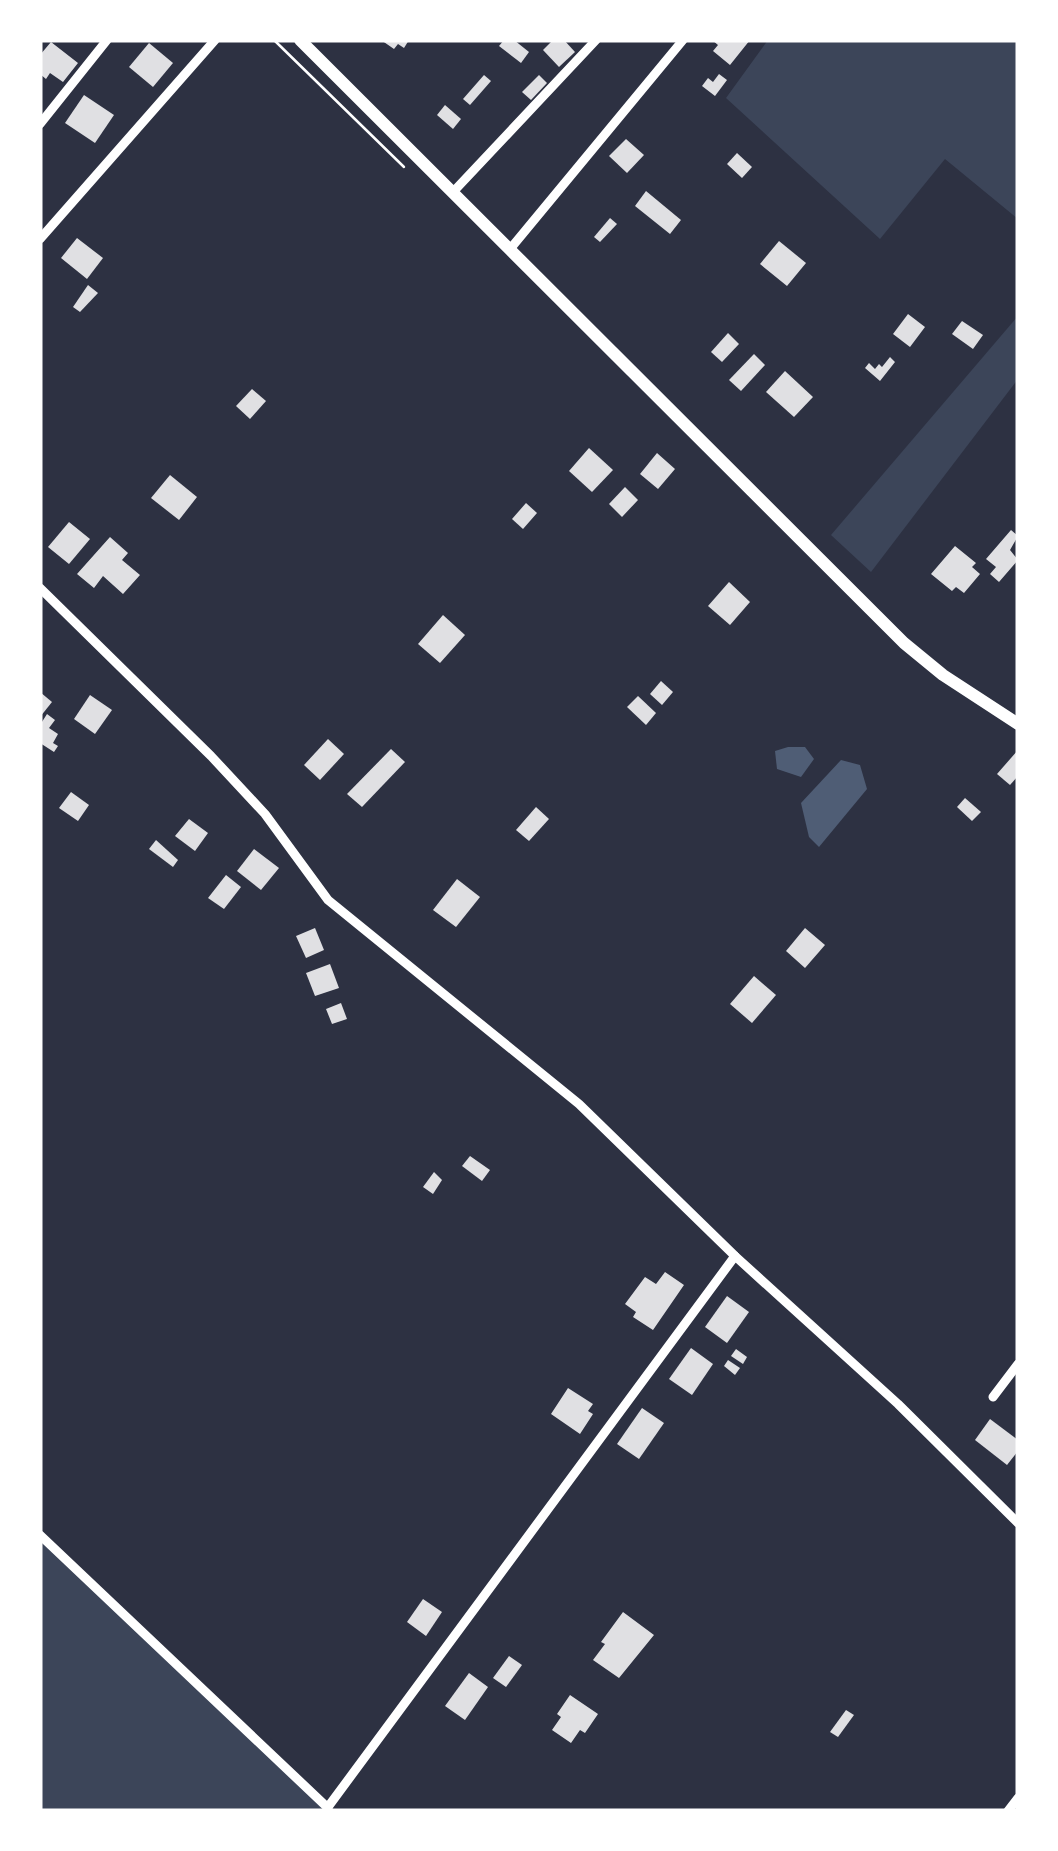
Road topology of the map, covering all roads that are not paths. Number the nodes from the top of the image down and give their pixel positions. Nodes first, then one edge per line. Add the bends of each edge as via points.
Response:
1 (107, 40) edge
2 (215, 40) edge
3 (300, 40) edge
4 (596, 40) edge
5 (684, 40) edge
6 (40, 124) edge
7 (454, 191) junction
8 (40, 240) edge
9 (511, 248) junction
10 (40, 588) edge
11 (1018, 724) edge
12 (736, 1256) junction
13 (1018, 1364) edge
14 (993, 1397) dead end
15 (1018, 1523) edge
16 (40, 1535) edge
17 (1018, 1798) edge
18 (330, 1809) edge
19 (1008, 1811) edge

1 - 6 street
2 - 8 street
3 - 7 main road
4 - 7 street
5 - 9 street
7 - 9 main road
9 - 11 main road via 904,643
10 - 12 street via 265,814 328,900 578,1104
12 - 15 street
12 - 18 street
13 - 14 street
16 - 18 street
17 - 19 street

